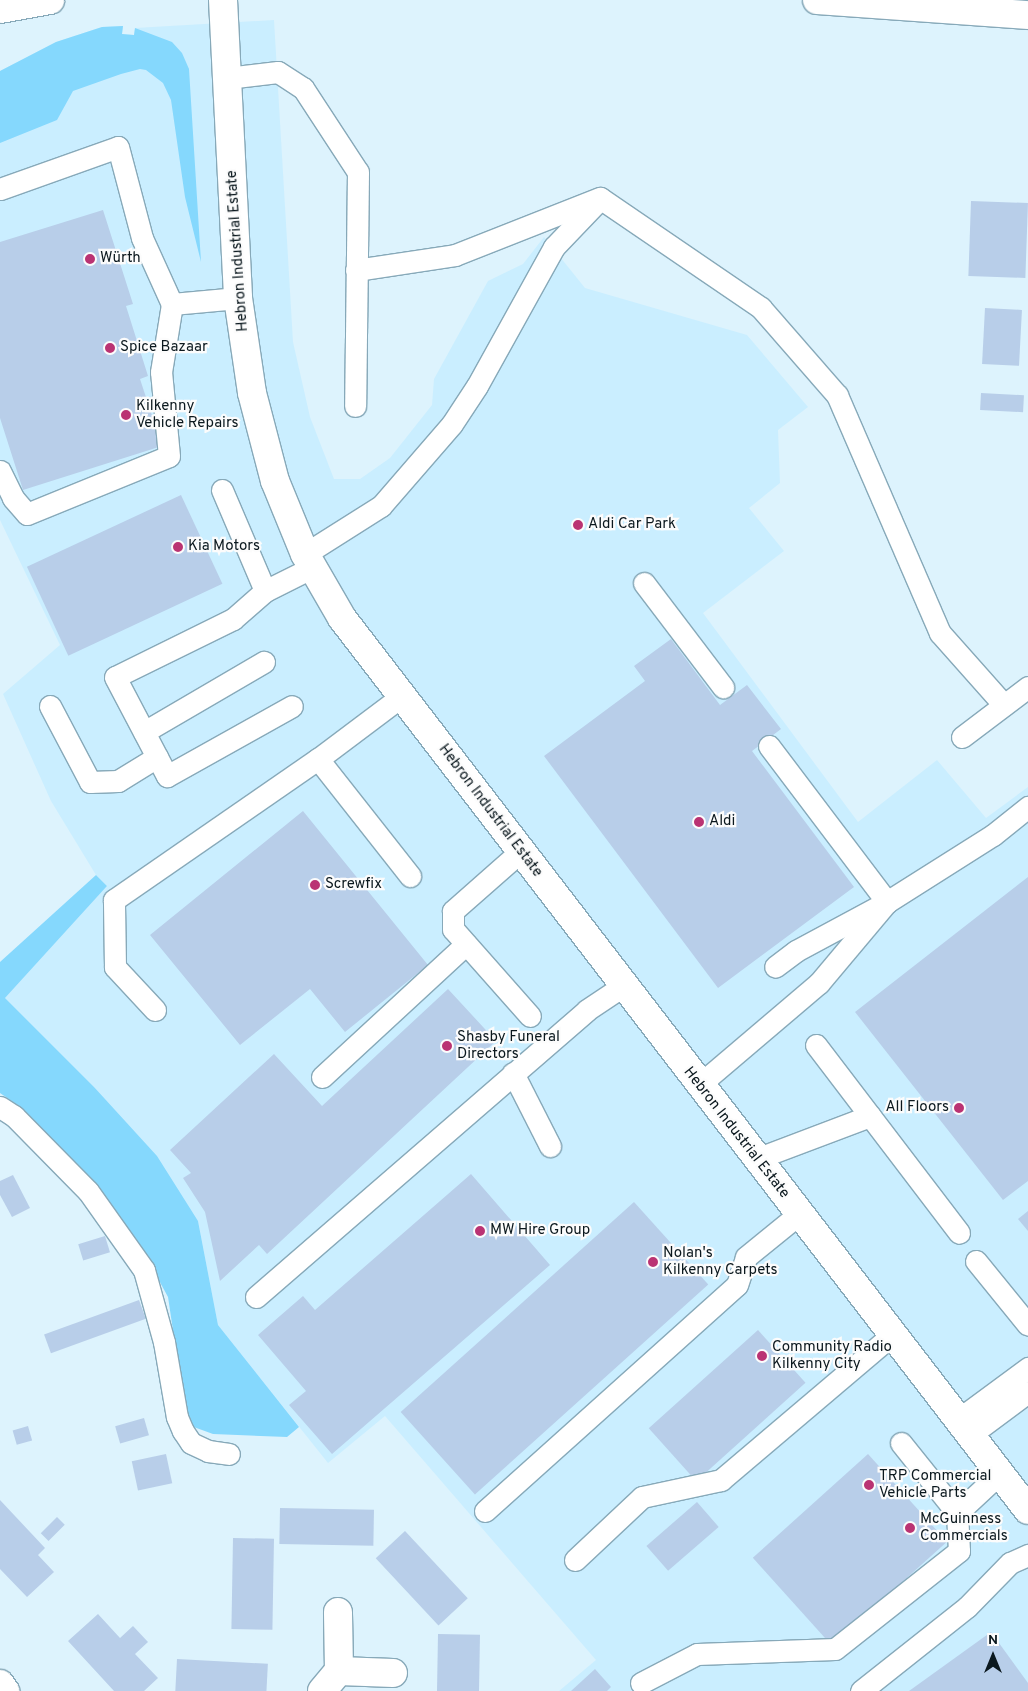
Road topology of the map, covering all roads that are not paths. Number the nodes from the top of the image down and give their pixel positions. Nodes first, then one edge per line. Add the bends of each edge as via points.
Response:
1 (50, 0) edge
2 (223, 0) edge
3 (818, 0) edge
4 (0, 9) edge
5 (1028, 15) edge
6 (226, 78) junction
7 (0, 189) edge
8 (600, 198) junction
9 (356, 270) junction
10 (238, 298) junction
11 (172, 304) junction
12 (355, 406) dead end
13 (0, 472) edge
14 (222, 490) dead end
15 (309, 561) junction
16 (644, 583) dead end
17 (265, 591) junction
18 (264, 662) dead end
19 (723, 687) dead end
20 (1028, 687) edge
21 (402, 696) junction
22 (1004, 705) junction
23 (50, 706) dead end
24 (292, 706) dead end
25 (144, 732) junction
26 (962, 737) dead end
27 (769, 746) dead end
28 (157, 757) junction
29 (318, 759) junction
30 (1028, 807) edge
31 (521, 851) junction
32 (410, 876) dead end
33 (887, 902) junction
34 (466, 944) junction
35 (775, 967) dead end
36 (624, 986) junction
37 (155, 1010) dead end
38 (530, 1016) dead end
39 (816, 1045) dead end
40 (513, 1073) junction
41 (322, 1077) dead end
42 (699, 1085) junction
43 (0, 1107) edge
44 (870, 1116) junction
45 (550, 1146) dead end
46 (756, 1159) junction
47 (799, 1214) junction
48 (959, 1233) dead end
49 (976, 1261) dead end
50 (256, 1297) dead end
51 (1028, 1325) edge
52 (893, 1334) junction
53 (1028, 1368) edge
54 (1028, 1392) edge
55 (964, 1427) junction
56 (902, 1443) dead end
57 (229, 1454) dead end
58 (1000, 1473) junction
59 (1028, 1510) edge
60 (485, 1511) dead end
61 (958, 1513) junction
62 (1028, 1555) edge
63 (575, 1560) dead end
64 (338, 1612) dead end
65 (393, 1673) dead end
66 (331, 1681) edge
67 (641, 1683) dead end
68 (0, 1684) edge
69 (5, 1691) edge
70 (861, 1691) edge

1 - 4 street
2 - 6 street, Hebron Industrial Estate
3 - 5 street
6 - 9 lane via 278,72 303,88 358,172
6 - 10 street, Hebron Industrial Estate
7 - 11 lane via 118,147 142,238
8 - 9 lane via 455,255
8 - 15 lane via 554,247 477,386 452,424 381,506
8 - 22 lane via 761,308 837,395 940,633
9 - 12 lane
10 - 11 lane
10 - 15 street, Hebron Industrial Estate via 252,393 275,482
11 - 13 lane via 161,372 169,456 27,514 13,498
14 - 17 lane
15 - 17 lane
15 - 21 street, Hebron Industrial Estate via 342,618
16 - 19 lane
17 - 25 lane via 233,619 115,677
18 - 25 lane
20 - 22 lane
21 - 29 lane
21 - 31 street, Hebron Industrial Estate
22 - 26 lane
23 - 28 lane via 90,782 118,781
24 - 28 lane via 167,776
25 - 28 lane
27 - 33 lane
29 - 32 lane
29 - 37 lane via 114,900 115,967
30 - 33 lane via 993,834
31 - 34 lane via 453,911 453,929
31 - 36 street, Hebron Industrial Estate
33 - 35 lane via 796,951
33 - 42 lane via 819,983
34 - 38 lane
34 - 41 lane
36 - 40 lane via 587,1010
36 - 42 street, Hebron Industrial Estate
39 - 44 lane
40 - 45 lane
40 - 50 lane
42 - 46 street, Hebron Industrial Estate
43 - 57 lane via 14,1116 88,1191 144,1270 164,1342 182,1431 191,1443 208,1451
44 - 46 lane
44 - 48 lane
46 - 47 street, Hebron Industrial Estate
47 - 52 street, Hebron Industrial Estate
47 - 60 lane via 746,1257 737,1285
49 - 51 lane
52 - 55 street, Hebron Industrial Estate
52 - 63 lane via 721,1480 642,1497
53 - 55 lane
54 - 55 lane
55 - 58 street, Hebron Industrial Estate
56 - 61 lane
58 - 59 street, Hebron Industrial Estate
58 - 61 lane
61 - 67 lane via 959,1551 835,1649 697,1654
62 - 70 lane via 1010,1563 967,1607
64 - 66 street
65 - 66 street
68 - 69 street

